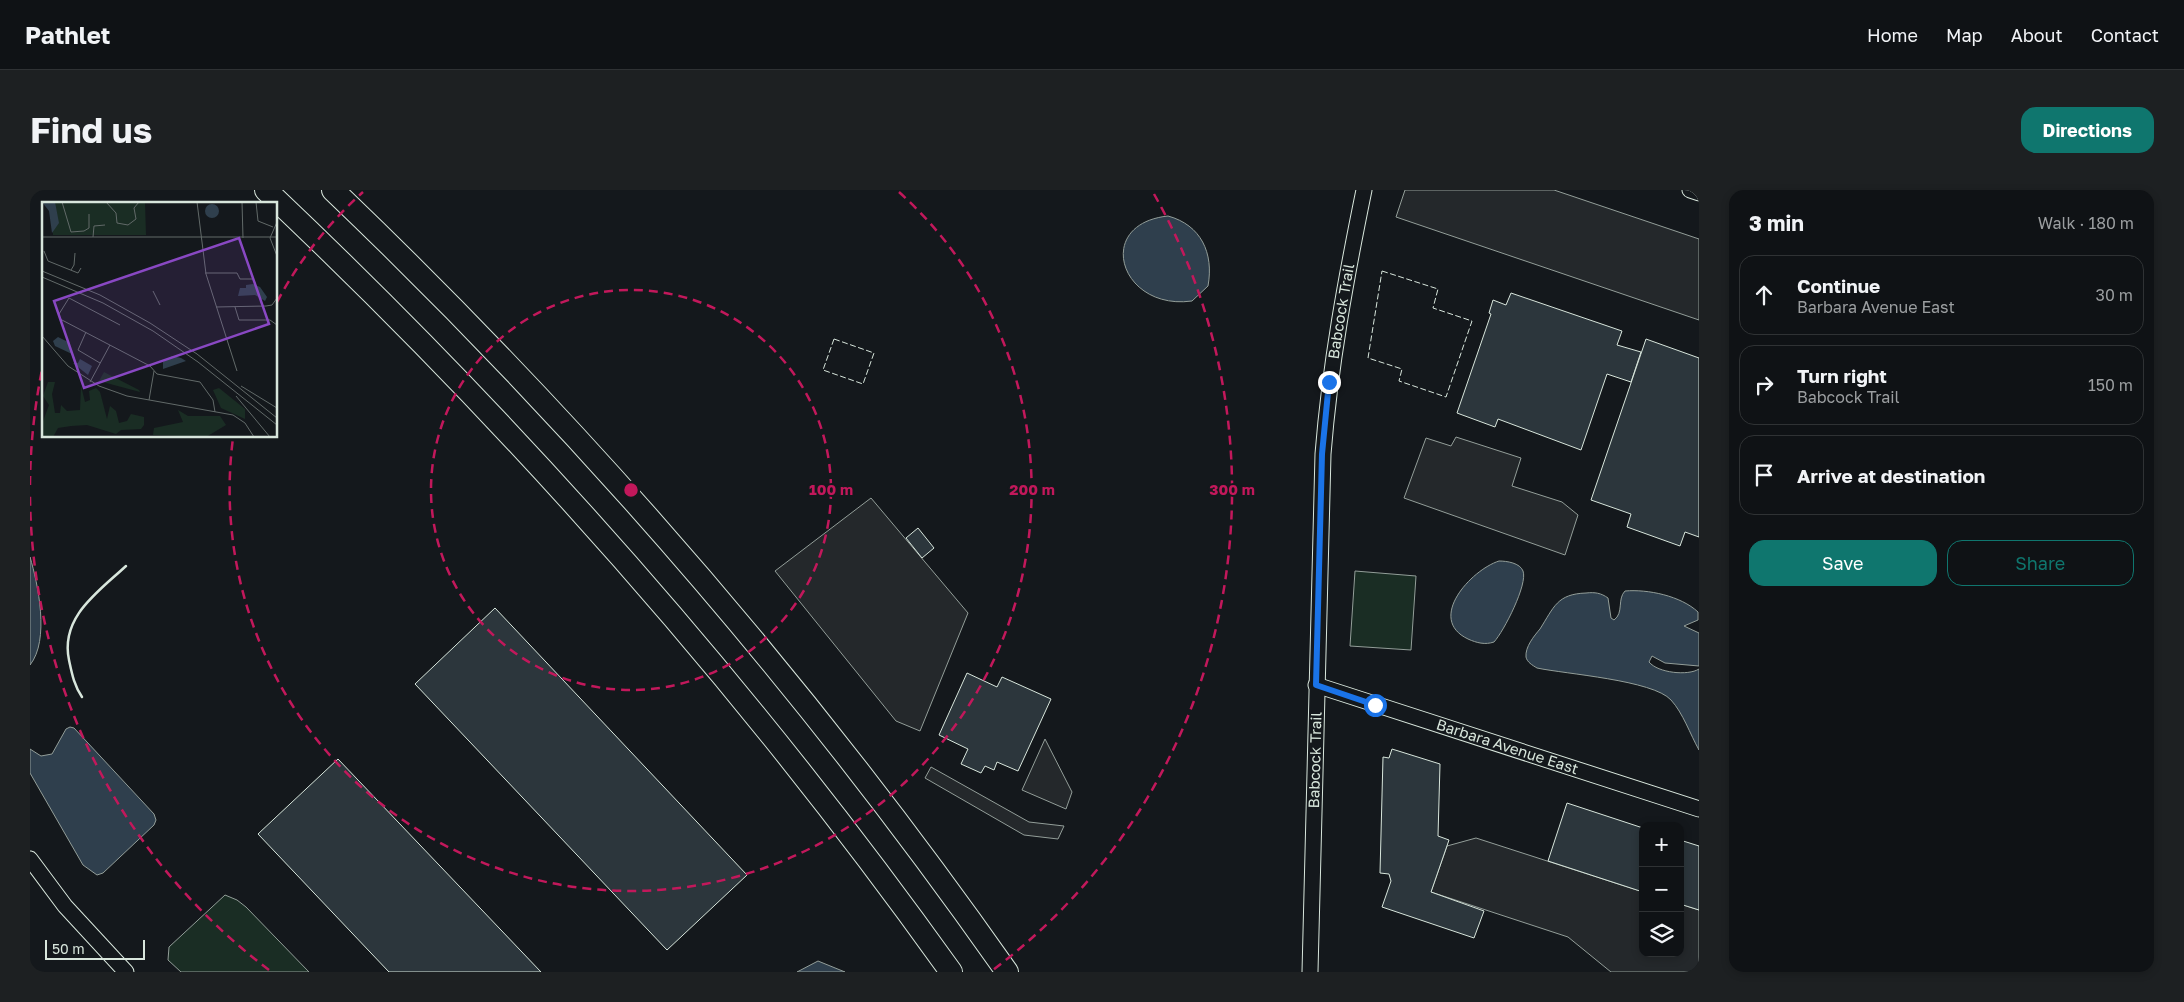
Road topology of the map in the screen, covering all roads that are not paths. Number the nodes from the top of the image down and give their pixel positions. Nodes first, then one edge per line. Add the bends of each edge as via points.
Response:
1 (266, 190) edge
2 (333, 190) edge
3 (1364, 190) edge
4 (1690, 190) edge
5 (1699, 193) edge
6 (1316, 685) junction
7 (1699, 809) edge
8 (30, 859) edge
9 (126, 972) edge
10 (951, 972) edge
11 (1007, 972) edge
12 (1310, 972) edge

1 - 10 highway via 487,409 619,554 748,705
2 - 11 highway via 553,412 680,554 902,828
3 - 6 street, Babcock Trail via 1328,388 1322,454
4 - 5 street
6 - 7 street, Barbara Avenue East
6 - 12 street, Babcock Trail
8 - 9 street via 65,906

